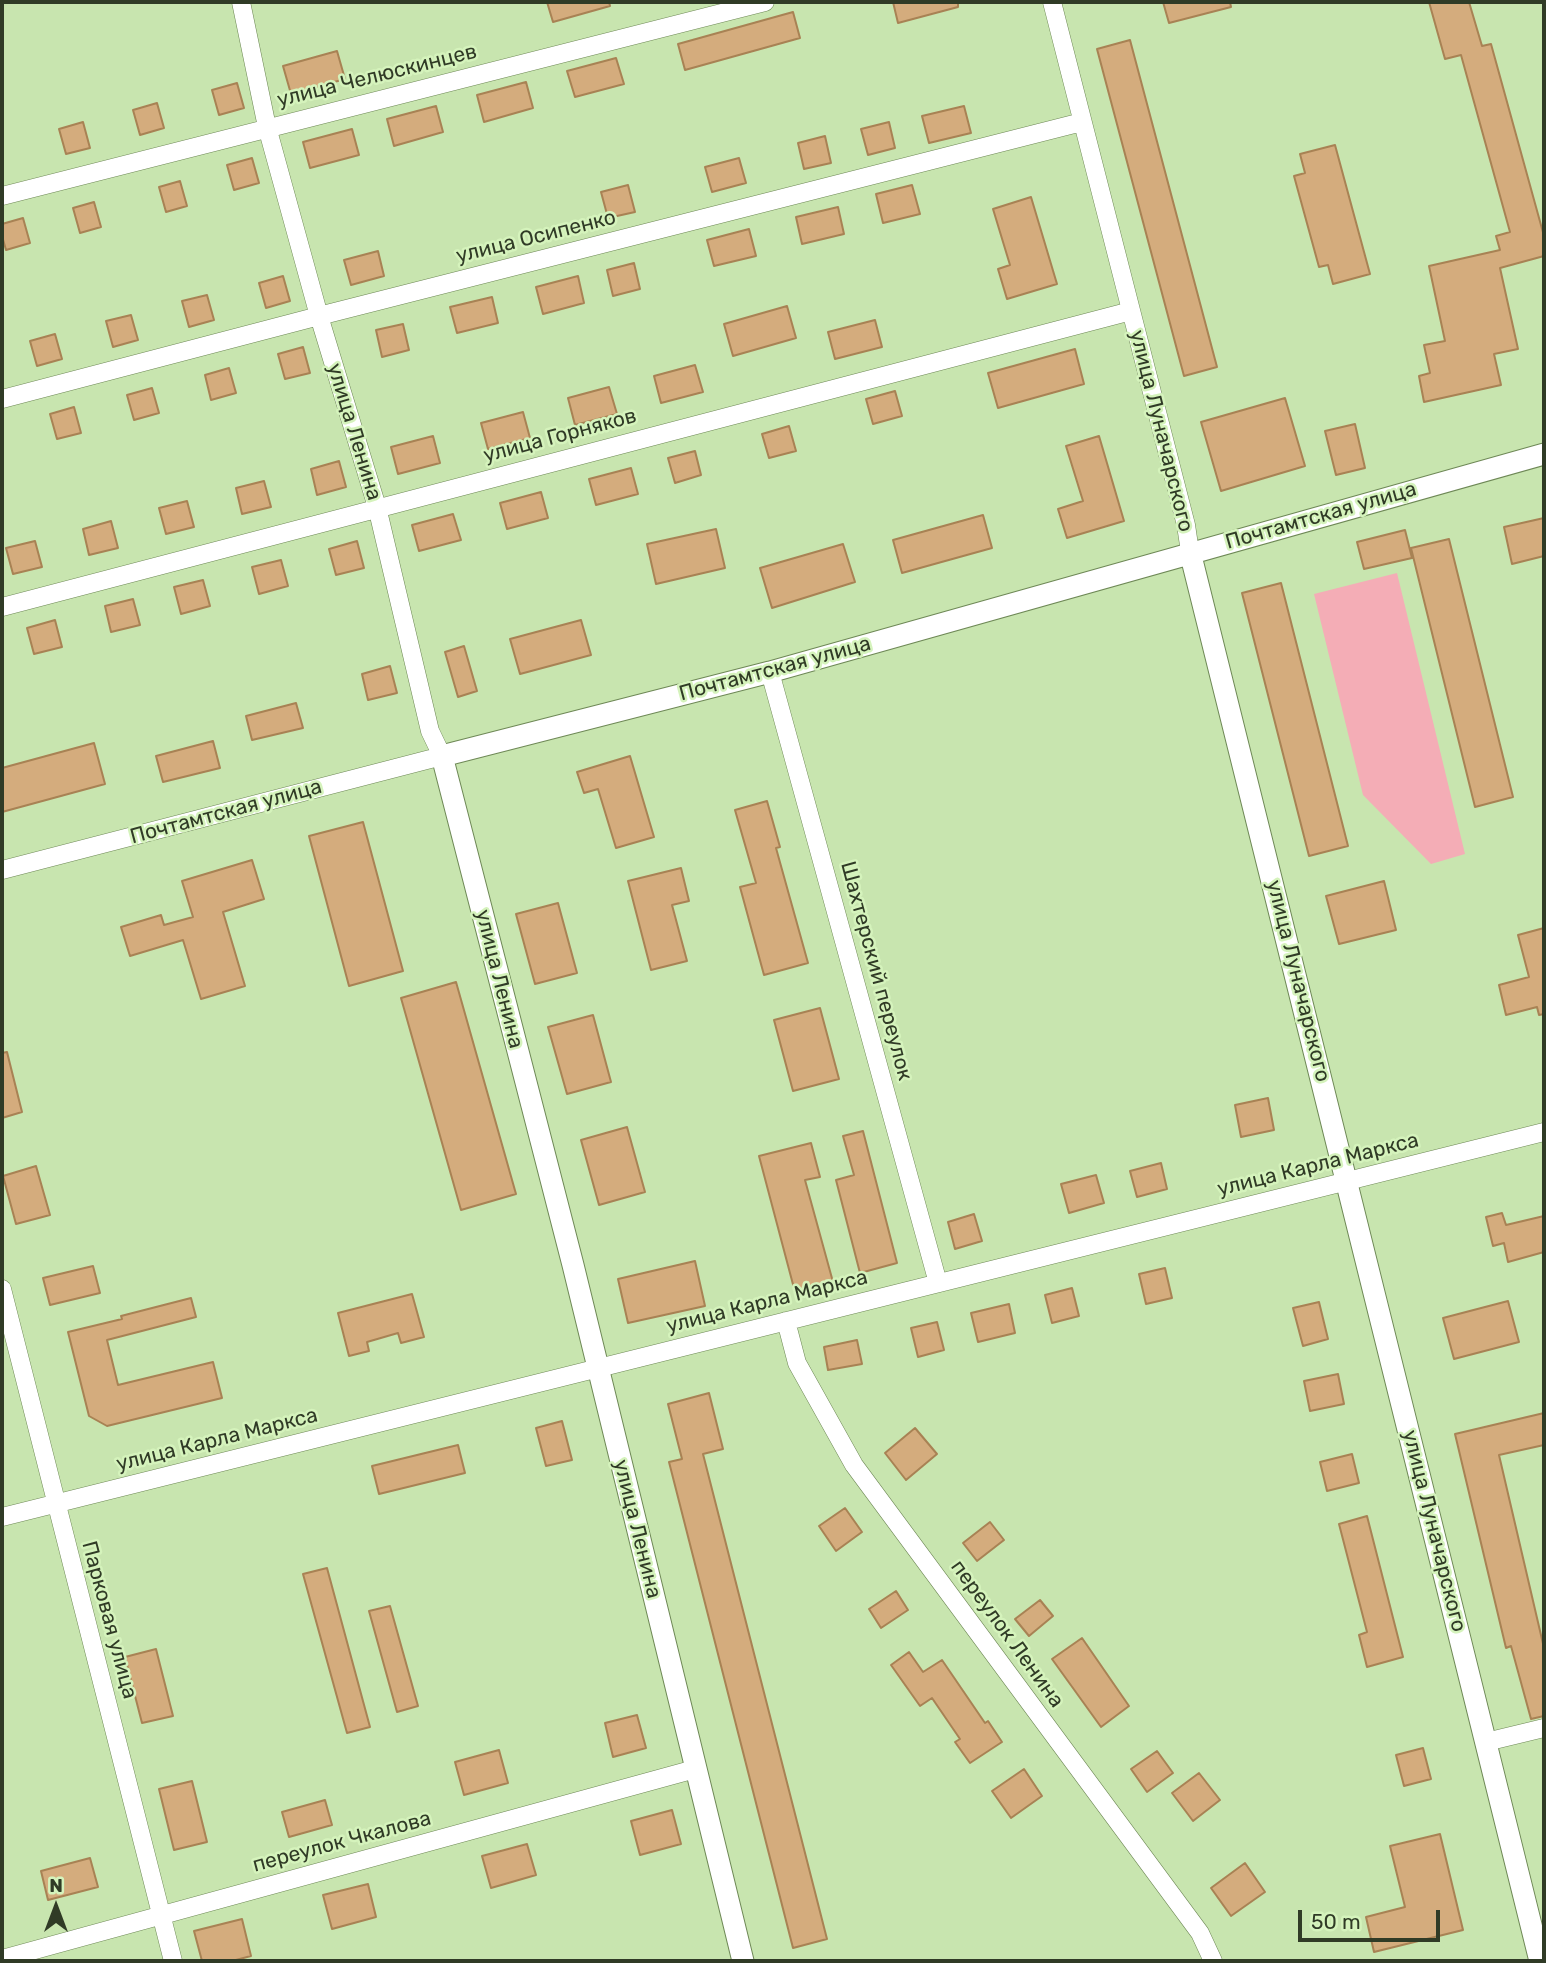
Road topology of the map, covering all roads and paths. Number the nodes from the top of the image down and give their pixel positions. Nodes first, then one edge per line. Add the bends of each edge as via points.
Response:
1 (241, 2) edge
2 (765, 2) edge
3 (1052, 2) edge
4 (1082, 122) junction
5 (267, 127) junction
6 (2, 196) edge
7 (1131, 311) junction
8 (319, 316) junction
9 (2, 399) edge
10 (1544, 454) edge
11 (377, 507) junction
12 (1190, 552) junction
13 (2, 607) edge
14 (770, 671) junction
15 (442, 756) junction
16 (2, 870) edge
17 (1544, 1132) edge
18 (1347, 1181) junction
19 (938, 1283) junction
20 (2, 1289) edge
21 (786, 1321) junction
22 (598, 1368) junction
23 (55, 1504) junction
24 (2, 1517) edge
25 (1544, 1728) edge
26 (1486, 1742) junction
27 (695, 1769) junction
28 (162, 1916) junction
29 (2, 1959) edge
30 (173, 1961) edge
31 (743, 1961) edge
32 (1213, 1961) edge
33 (1540, 1961) edge

1 - 5 street, улица Ленина
2 - 5 street, улица Челюскинцев
3 - 4 street, улица Луначарского
4 - 7 street, улица Луначарского
4 - 8 street, улица Осипенко
5 - 6 street, улица Челюскинцев
5 - 8 street, улица Ленина
7 - 11 street, улица Горняков
7 - 12 street, улица Луначарского
8 - 9 street, улица Осипенко
8 - 11 street, улица Ленина
10 - 12 street, Почтамтская улица
11 - 13 street, улица Горняков
11 - 15 street, улица Ленина via 430,731
12 - 14 street, Почтамтская улица
12 - 18 street, улица Луначарского
14 - 15 street, Почтамтская улица
14 - 19 street, Шахтерский переулок
15 - 16 street, Почтамтская улица
15 - 22 street, улица Ленина
17 - 18 street, улица Карла Маркса
18 - 19 street, улица Карла Маркса
18 - 26 street, улица Луначарского
19 - 21 street, улица Карла Маркса
20 - 23 street, Парковая улица
21 - 22 street, улица Карла Маркса
21 - 32 street, переулок Ленина via 797,1363 854,1465 1200,1933
22 - 23 street, улица Карла Маркса
22 - 27 street, улица Ленина
23 - 24 street, улица Карла Маркса
23 - 28 street, Парковая улица
25 - 26 street
26 - 33 street, улица Луначарского
27 - 28 street, переулок Чкалова
27 - 31 street, улица Ленина
28 - 29 street, переулок Чкалова
28 - 30 street, Парковая улица

